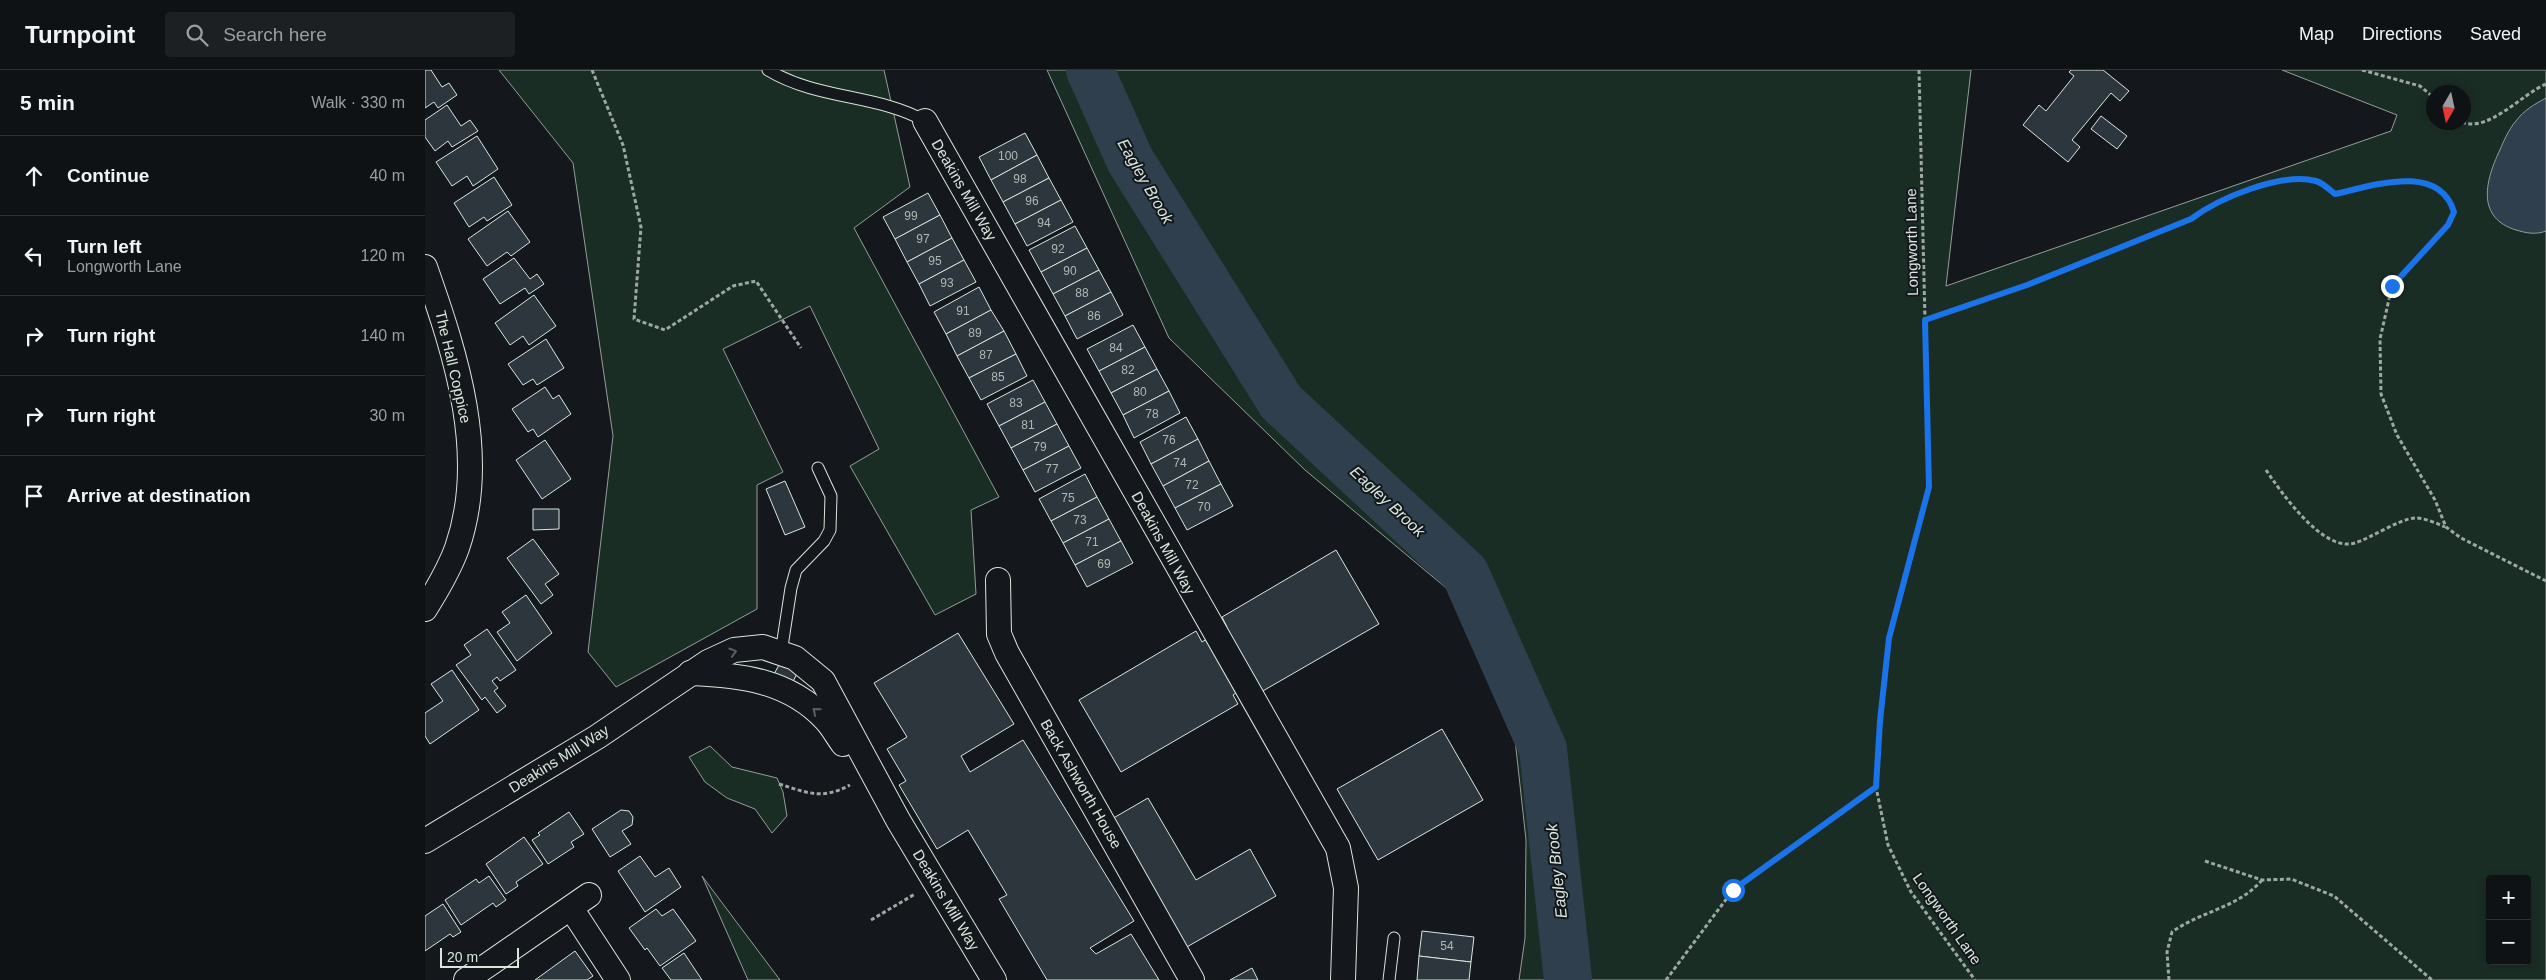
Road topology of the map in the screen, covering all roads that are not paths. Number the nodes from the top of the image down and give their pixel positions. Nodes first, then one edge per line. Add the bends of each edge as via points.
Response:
1 (768, 70) edge
2 (925, 121) joint
3 (425, 268) edge
4 (818, 468) dead end
5 (998, 580) dead end
6 (425, 609) edge
7 (781, 653) junction
8 (690, 673) junction
9 (898, 820) junction
10 (425, 841) edge
11 (1395, 938) dead end
12 (466, 980) edge
13 (619, 980) edge
14 (994, 980) edge
15 (1192, 980) edge
16 (1343, 980) edge
17 (1389, 980) edge

1 - 2 lane via 815,91 864,101
2 - 16 street, Deakins Mill Way via 1338,848 1346,888
3 - 6 street, The Hall Coppice via 461,389 470,470 467,511 457,549
4 - 7 lane via 831,496 830,530 824,541 796,570
5 - 15 street, Back Ashworth House via 999,634 1007,653
8 -> 7 street, Deakins Mill Way via 734,650 763,647
7 - 9 street, Deakins Mill Way via 795,658 823,681
9 -> 8 street, Deakins Mill Way via 825,719 801,698 769,684 735,675
8 - 10 street, Deakins Mill Way via 597,737
9 - 14 street, Deakins Mill Way
11 - 17 lane
12 - 13 street via 580,901

